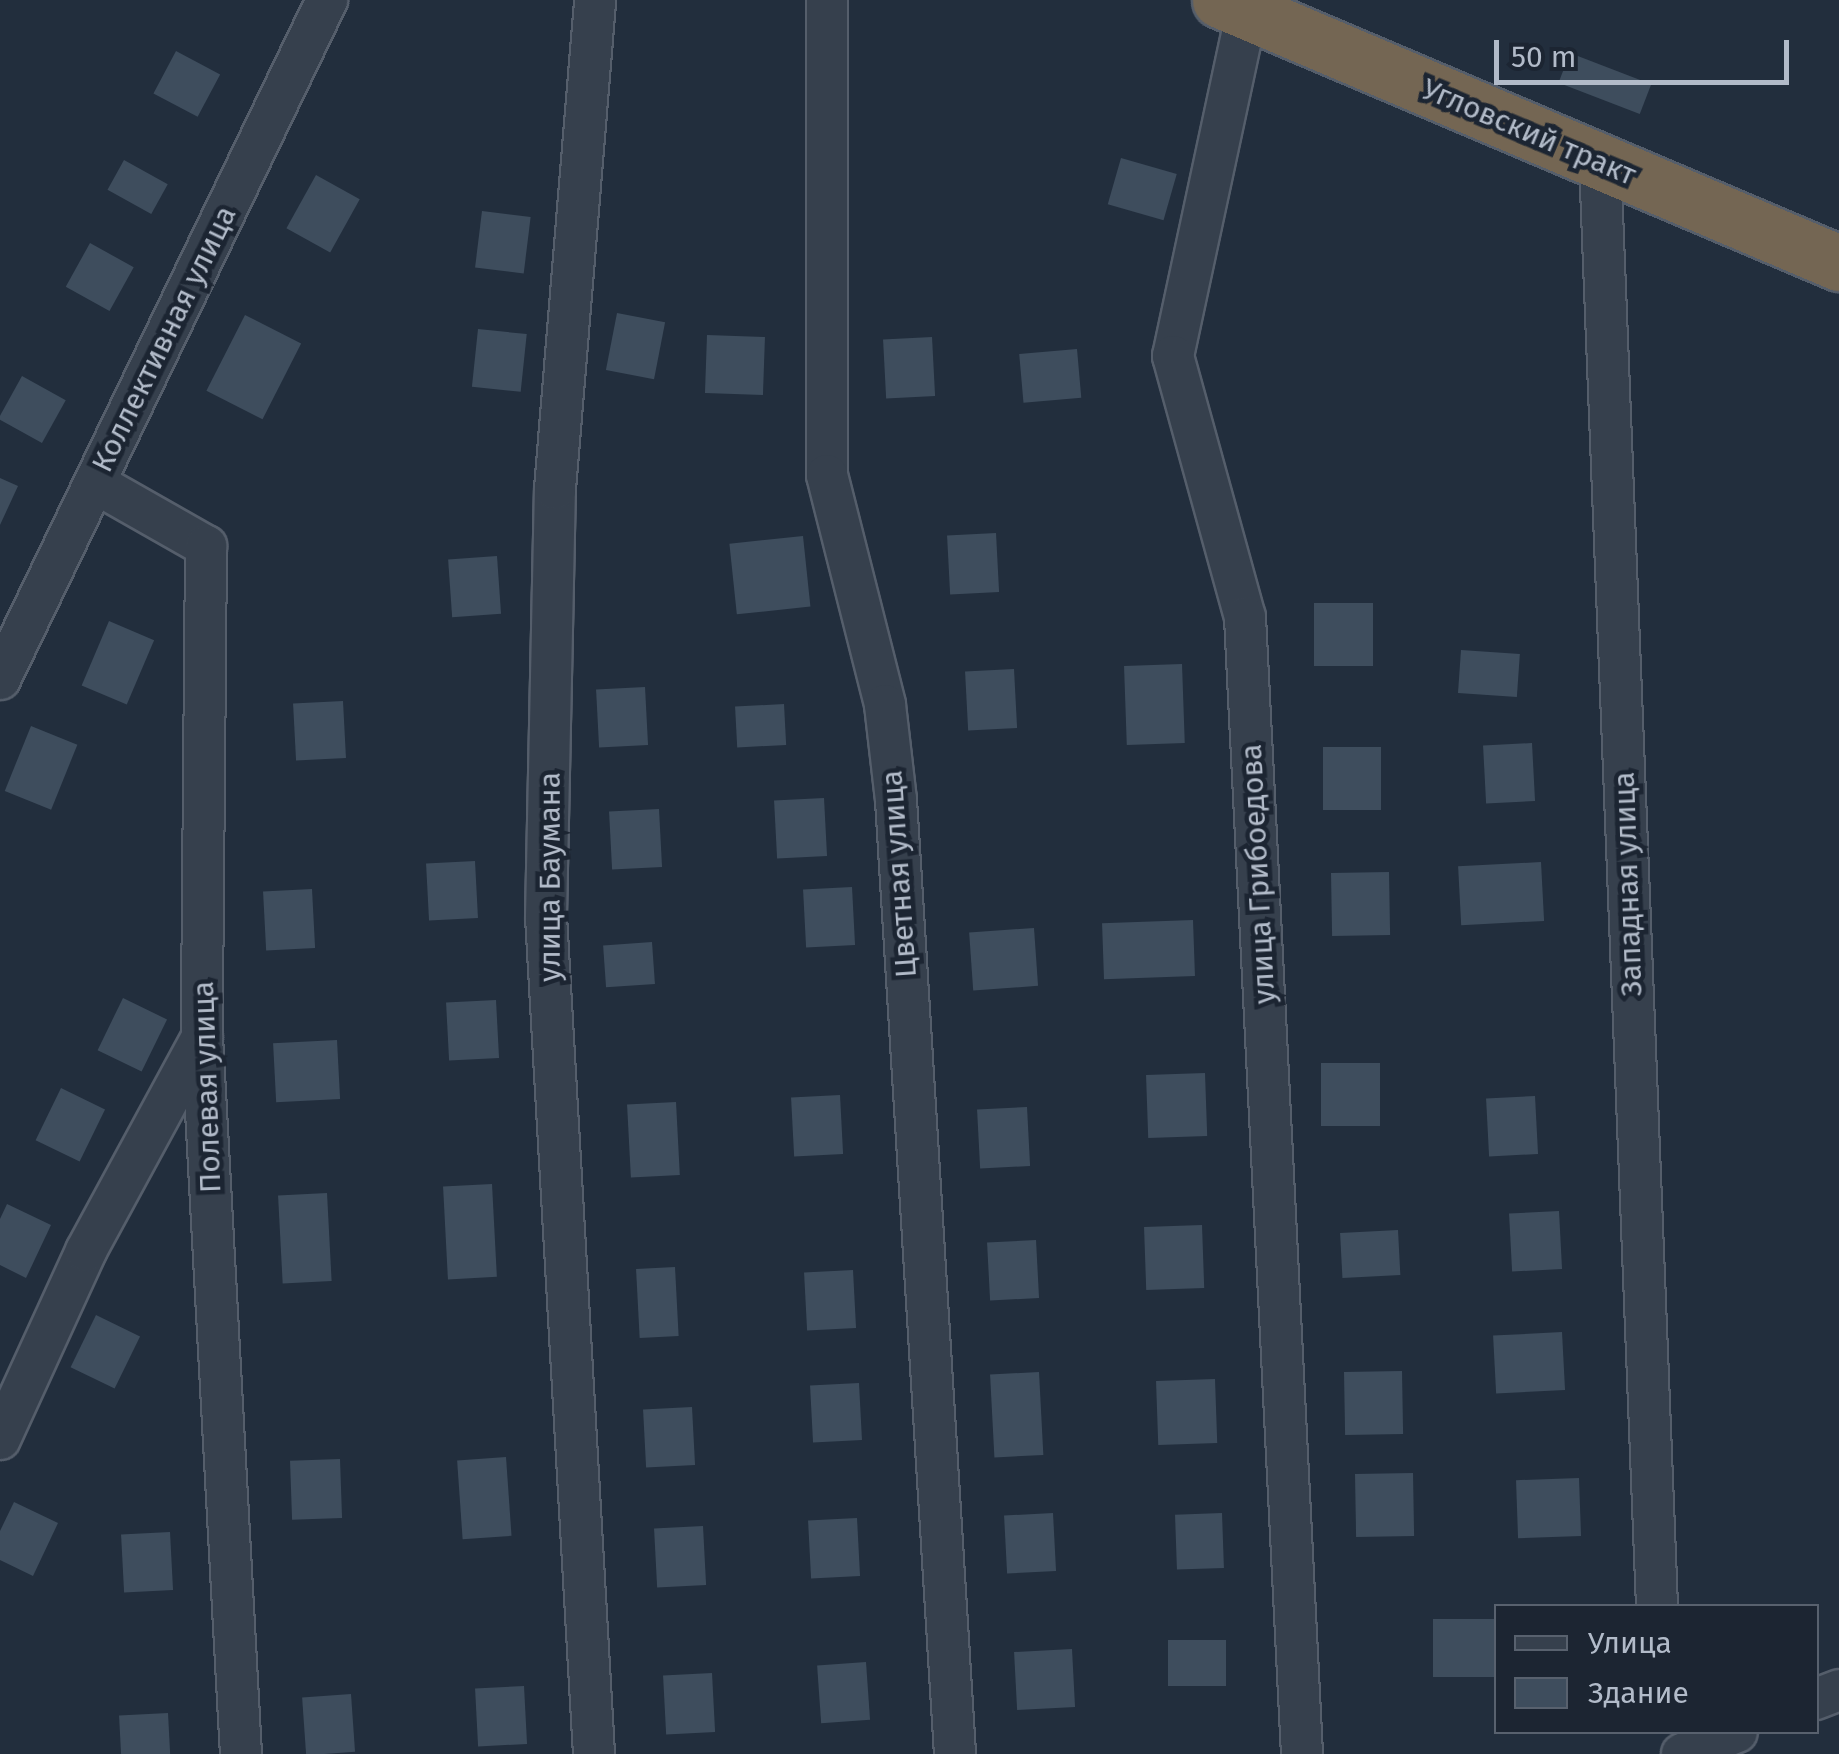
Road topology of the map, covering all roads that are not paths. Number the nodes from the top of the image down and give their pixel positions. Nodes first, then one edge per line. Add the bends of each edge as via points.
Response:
1 (327, 0) edge
2 (595, 0) edge
3 (827, 0) edge
4 (1234, 6) edge
5 (1600, 162) junction
6 (1835, 257) edge
7 (95, 483) junction
8 (0, 678) edge
9 (202, 1037) junction
10 (0, 1439) edge
11 (1657, 1604) edge
12 (1733, 1734) edge
13 (241, 1754) edge
14 (594, 1754) edge
15 (955, 1754) edge
16 (1302, 1754) edge
17 (1682, 1754) edge

1 - 7 street, Коллективная улица
2 - 14 street, улица Баумана via 554,489 546,916
3 - 15 street, Цветная улица via 828,474 885,706 896,800
4 - 5 highway, Угловский тракт
4 - 16 street, улица Грибоедова via 1173,356 1245,616
5 - 6 highway, Угловский тракт
5 - 11 street, Западная улица
7 - 8 street, Коллективная улица
7 - 9 street, Полевая улица via 206,546
9 - 10 street via 86,1251
9 - 13 street, Полевая улица
12 - 17 street

